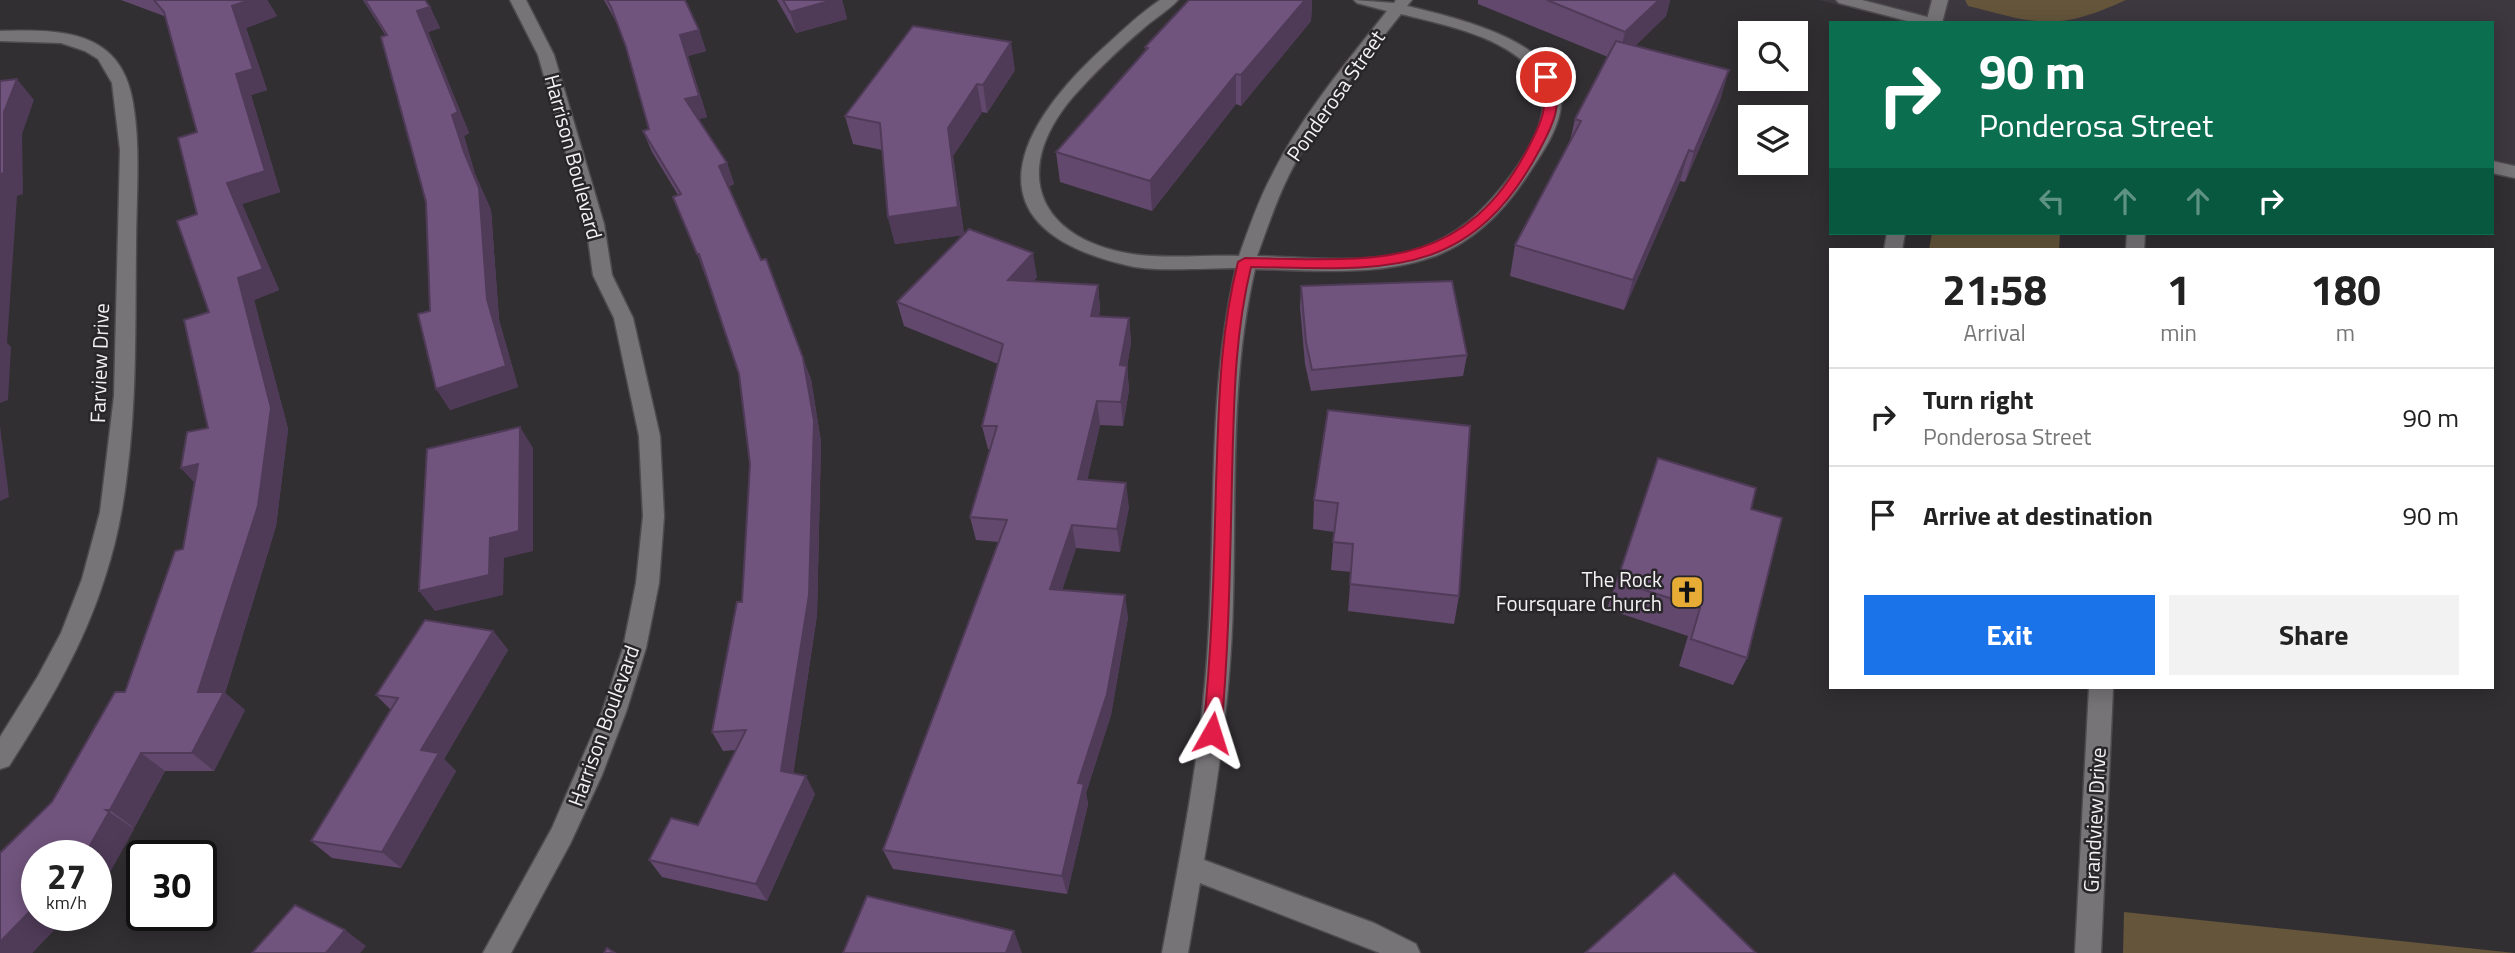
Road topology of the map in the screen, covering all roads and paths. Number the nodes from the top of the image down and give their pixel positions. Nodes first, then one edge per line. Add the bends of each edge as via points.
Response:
1 (518, 0) edge
2 (1170, 0) edge
3 (1362, 0) edge
4 (1844, 0) edge
5 (1940, 0) edge
6 (1401, 5) edge
7 (1926, 21) edge
8 (1935, 21) edge
9 (0, 37) edge
10 (2494, 167) edge
11 (2515, 172) edge
12 (1245, 262) junction
13 (2101, 689) edge
14 (0, 758) edge
15 (1190, 867) junction
16 (496, 953) edge
17 (1175, 953) edge
18 (1407, 953) edge
19 (2088, 953) edge

1 - 16 street, Harrison Boulevard via 546,55 595,224 605,282 621,310 651,449 653,531 649,578 626,679 585,785
2 - 12 street, Ponderosa Street via 1082,76 1054,108 1034,142 1028,177 1032,195 1054,227 1096,251 1133,261
3 - 6 street, Ponderosa Street
4 - 7 street
5 - 8 street
6 - 12 street, Ponderosa Street via 1305,134 1268,200
6 - 12 street, Ponderosa Street via 1491,37 1535,64 1552,91 1552,106 1524,169 1484,218 1445,245 1421,254 1369,264
9 - 14 street, Farview Drive via 66,40 102,55 113,68 123,98 128,169 124,382 116,479 102,549 79,620 48,682
10 - 11 street
12 - 15 street, Ponderosa Street via 1227,358 1220,659
13 - 19 street, Grandview Drive
15 - 17 street, Ponderosa Street
15 - 18 street via 1374,936

